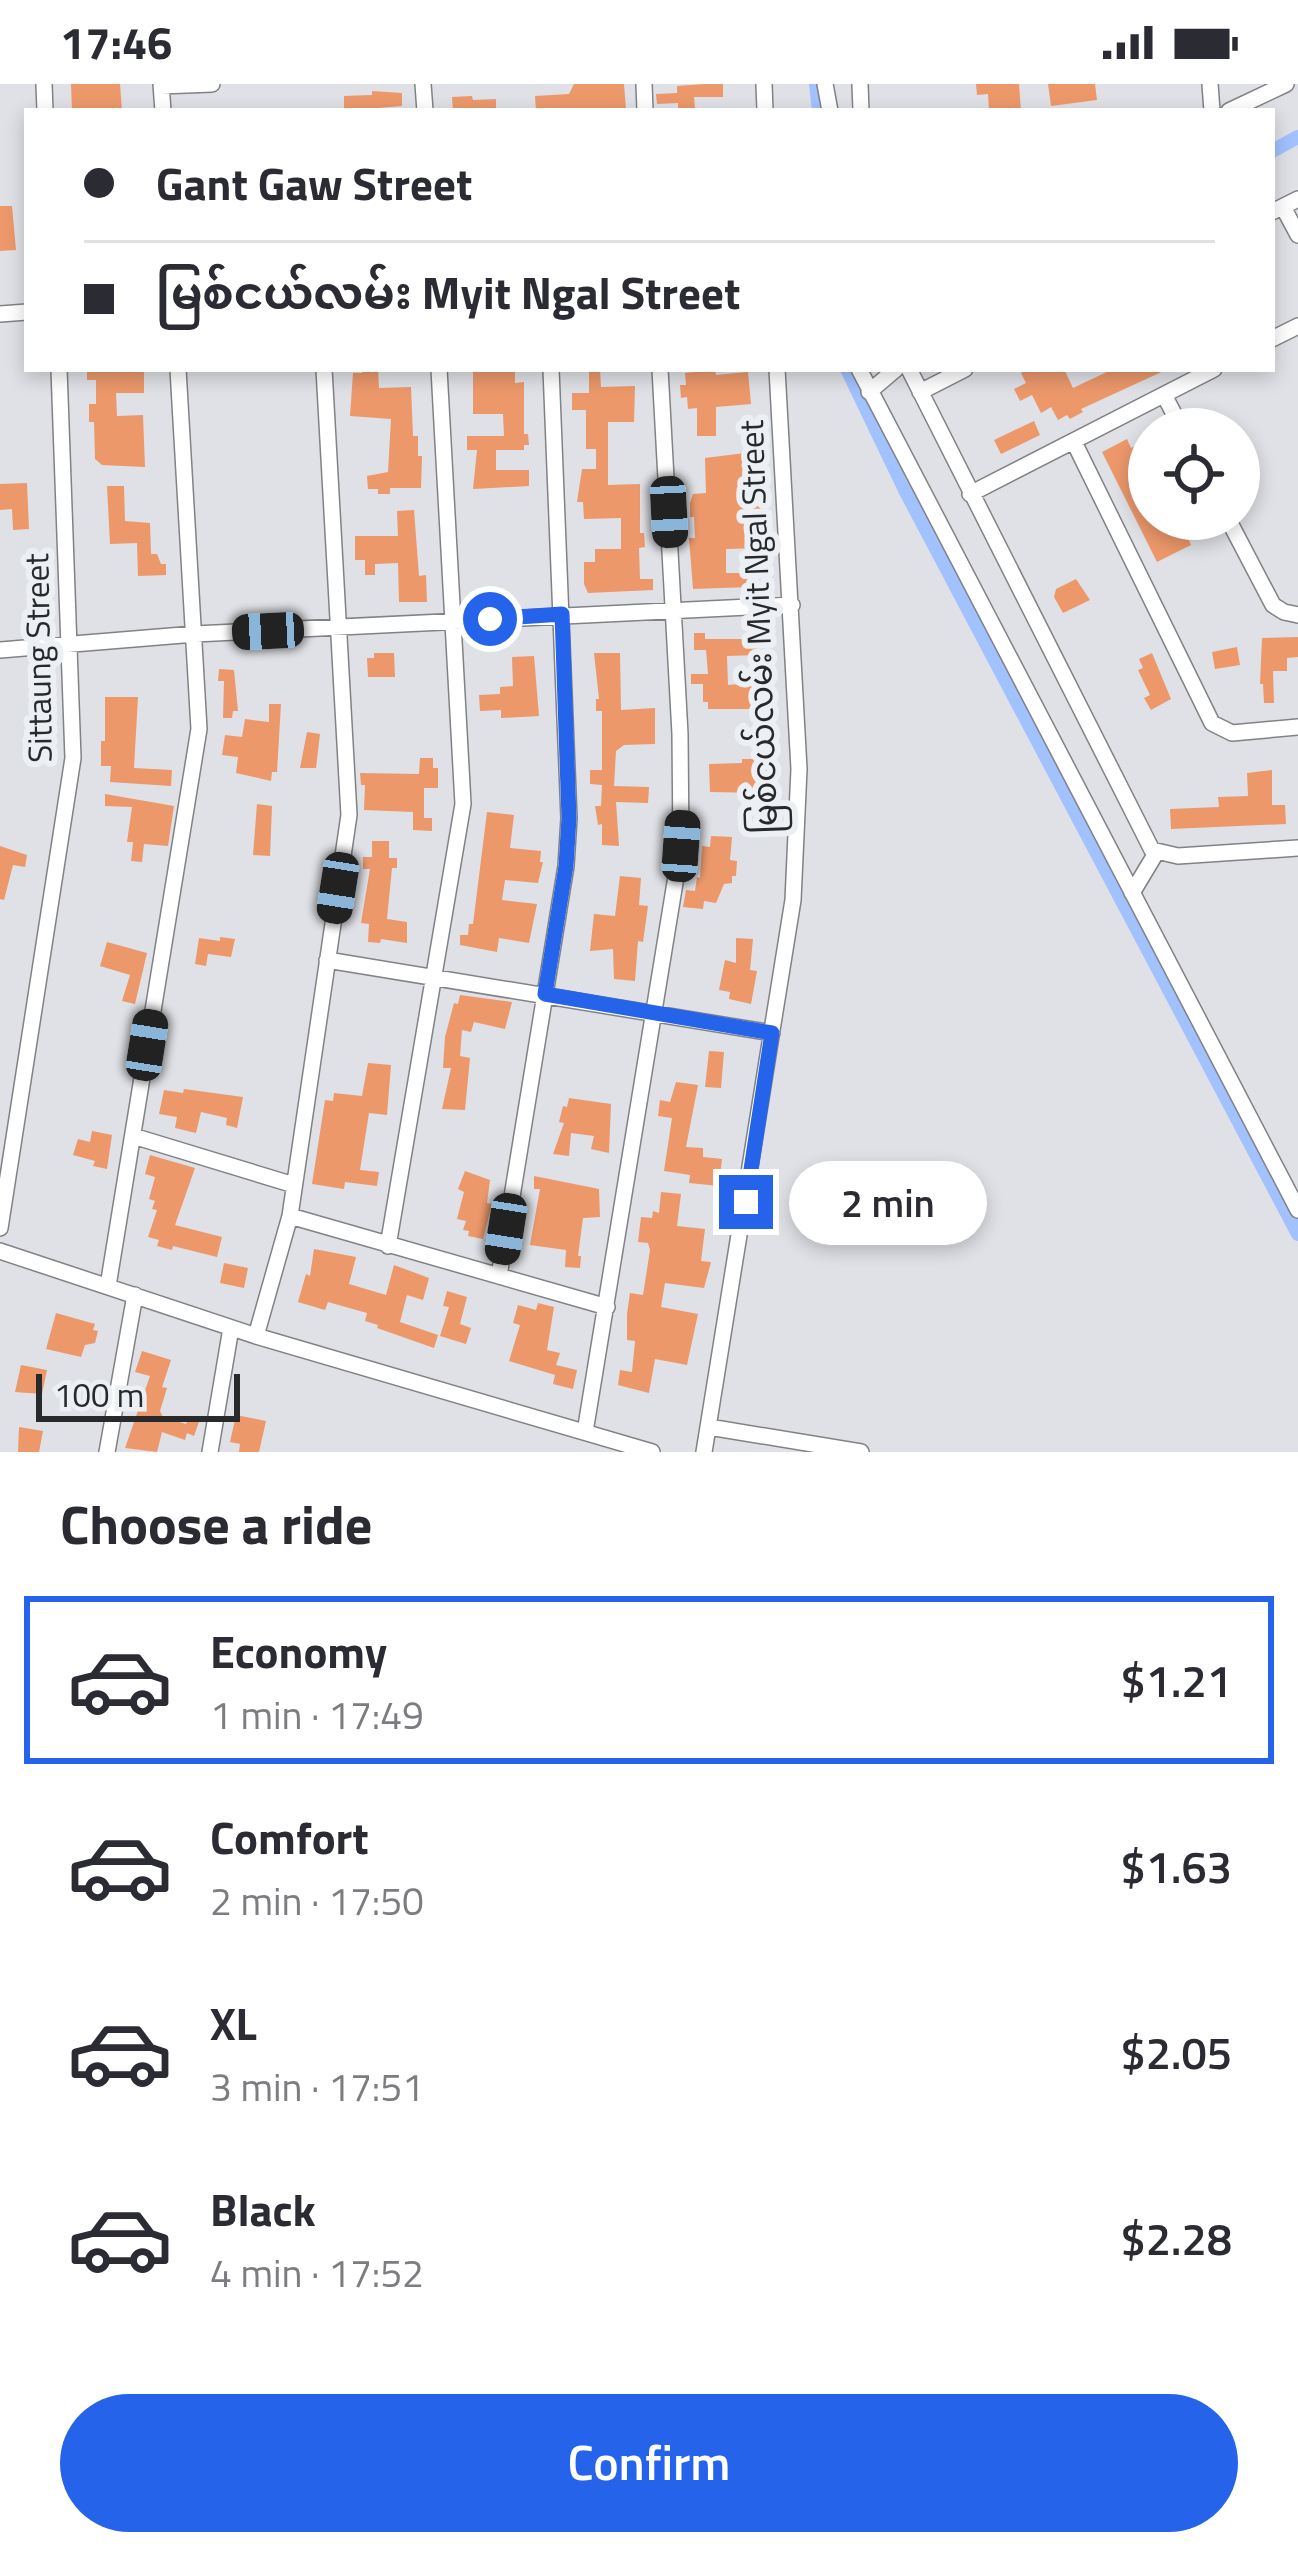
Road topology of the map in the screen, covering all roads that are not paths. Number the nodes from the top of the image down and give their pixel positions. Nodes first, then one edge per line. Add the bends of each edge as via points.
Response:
1 (212, 84) edge
2 (1286, 84) edge
3 (161, 85) edge
4 (1235, 108) edge
5 (1284, 206) edge
6 (1298, 236) edge
7 (59, 372) edge
8 (178, 372) edge
9 (324, 372) edge
10 (439, 372) edge
11 (550, 372) edge
12 (660, 372) edge
13 (777, 372) edge
14 (860, 372) edge
15 (892, 372) edge
16 (910, 372) edge
17 (959, 372) edge
18 (1208, 372) edge
19 (868, 392) junction
20 (920, 392) junction
21 (1164, 395) junction
22 (1171, 408) edge
23 (1074, 442) junction
24 (970, 494) junction
25 (1239, 540) edge
26 (792, 604) junction
27 (674, 608) junction
28 (562, 614) junction
29 (1298, 615) edge
30 (454, 622) junction
31 (340, 628) junction
32 (195, 634) junction
33 (71, 642) junction
34 (0, 650) edge
35 (1298, 727) edge
36 (1298, 848) edge
37 (1156, 853) junction
38 (1132, 893) junction
39 (326, 960) junction
40 (433, 980) junction
41 (545, 994) junction
42 (655, 1012) junction
43 (772, 1033) junction
44 (133, 1136) junction
45 (294, 1185) junction
46 (1298, 1210) edge
47 (290, 1216) junction
48 (0, 1228) edge
49 (388, 1246) junction
50 (0, 1251) edge
51 (499, 1276) junction
52 (108, 1286) junction
53 (135, 1295) junction
54 (607, 1306) junction
55 (231, 1328) junction
56 (256, 1336) junction
57 (709, 1427) junction
58 (585, 1432) junction
59 (107, 1452) edge
60 (210, 1452) edge
61 (652, 1452) edge
62 (704, 1452) edge
63 (861, 1452) edge

1 - 3 street
2 - 4 street
5 - 6 street
7 - 33 street, Sittaung Street
8 - 32 street
9 - 31 street
10 - 30 street
11 - 28 street
12 - 27 street
13 - 26 street, မြစ်ငယ်လမ်း Myit Ngal Street
14 - 19 street
15 - 19 street
16 - 20 street
17 - 20 street
18 - 21 street
19 - 38 street
20 - 24 street
21 - 22 street
21 - 23 street
23 - 24 street
23 - 35 street via 1212,723 1232,733
24 - 37 street
25 - 29 street via 1273,604
26 - 27 street
26 - 43 street, မြစ်ငယ်လမ်း Myit Ngal Street via 798,822
27 - 28 street
27 - 42 street via 683,814
28 - 30 street
28 - 41 street via 569,818
30 - 31 street
30 - 40 street via 463,804
31 - 32 street
31 - 39 street via 349,815
32 - 33 street
32 - 44 street via 199,729
33 - 34 street
33 - 48 street, Sittaung Street via 73,758
36 - 37 street
37 - 38 street
38 - 46 street
39 - 40 street
39 - 45 street
40 - 41 street
40 - 49 street
41 - 42 street
41 - 51 street
42 - 43 street
42 - 54 street
43 - 57 street, မြစ်ငယ်လမ်း Myit Ngal Street
44 - 45 street
44 - 52 street
45 - 47 street
47 - 49 street
47 - 56 street
49 - 51 street
50 - 52 street
51 - 54 street
52 - 53 street
53 - 55 street
53 - 59 street
54 - 58 street
55 - 56 street
55 - 60 street
56 - 58 street
57 - 62 street, မြစ်ငယ်လမ်း Myit Ngal Street
57 - 63 street
58 - 61 street

